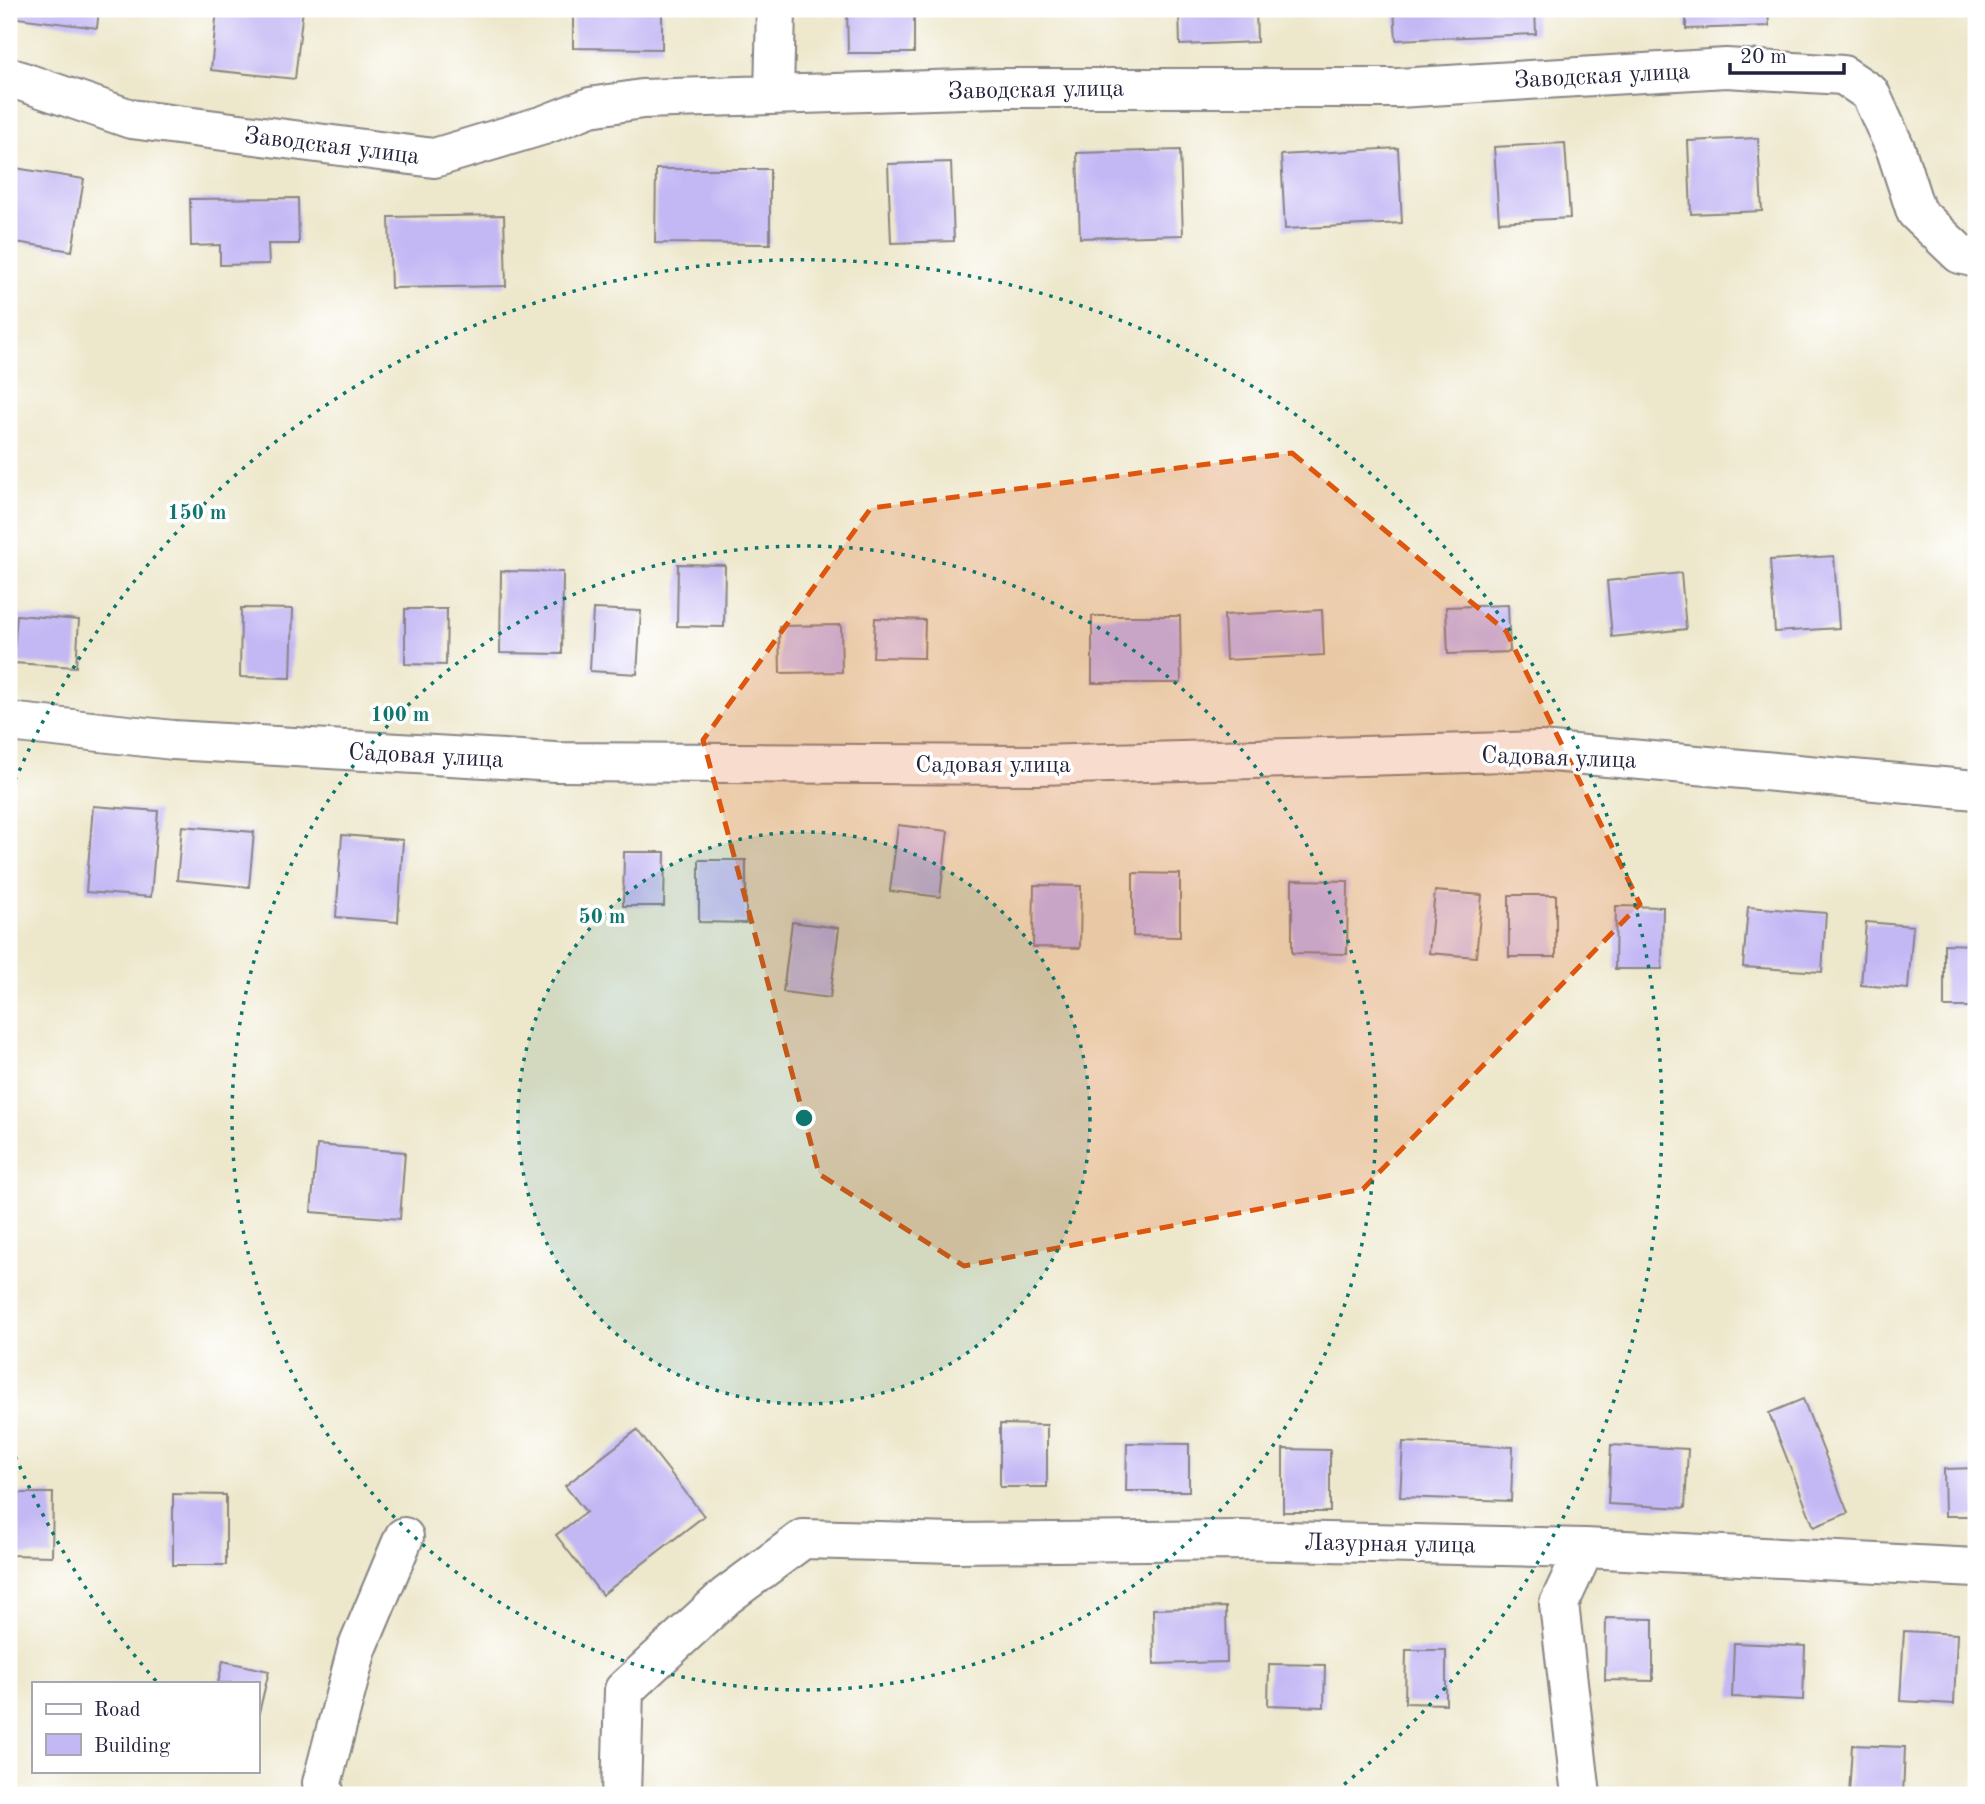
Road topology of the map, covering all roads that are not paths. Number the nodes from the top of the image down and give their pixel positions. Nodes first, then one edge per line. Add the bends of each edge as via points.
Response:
1 (776, 9) edge
2 (9, 77) edge
3 (774, 95) junction
4 (1976, 258) edge
5 (9, 722) edge
6 (1976, 790) edge
7 (404, 1537) dead end
8 (1585, 1548) junction
9 (1976, 1568) edge
10 (326, 1795) edge
11 (621, 1795) edge
12 (1581, 1795) edge

1 - 3 street
2 - 3 street, Заводская улица via 131,119 434,158 590,107 642,99
3 - 4 street, Заводская улица via 997,88 1398,88 1726,68 1843,75 1870,93 1896,150 1916,212 1961,254
5 - 6 street, Садовая улица via 173,740 555,762 1038,765 1540,751
7 - 10 street via 357,1649 322,1783
8 - 9 street, Лазурная улица
8 - 11 street, Лазурная улица via 1238,1540 955,1543 803,1539 726,1595 624,1690
8 - 12 street via 1559,1604

